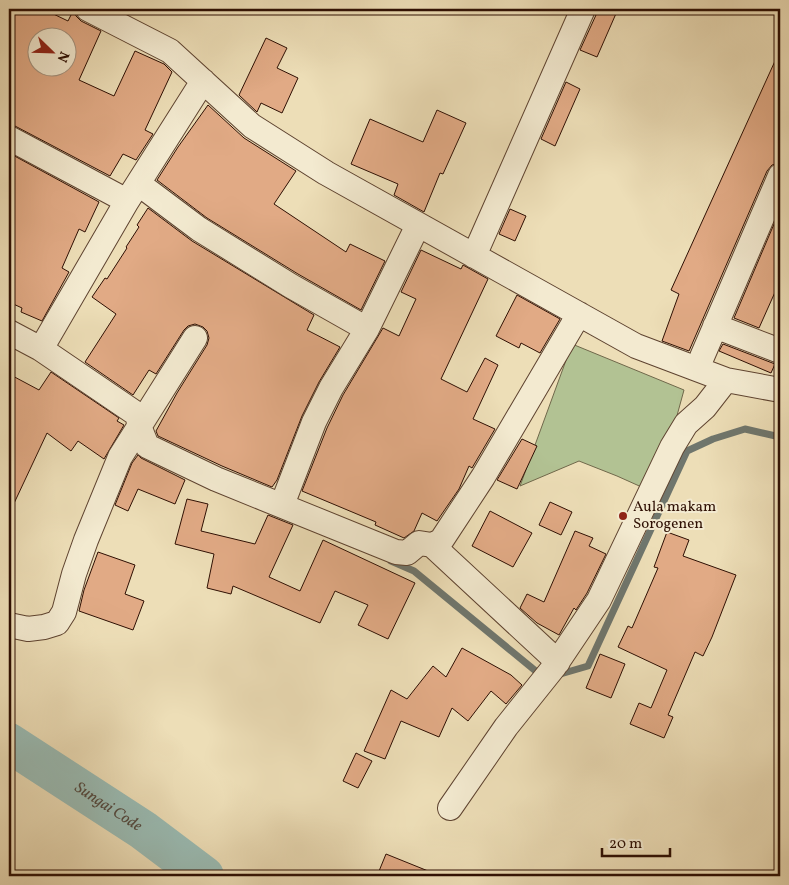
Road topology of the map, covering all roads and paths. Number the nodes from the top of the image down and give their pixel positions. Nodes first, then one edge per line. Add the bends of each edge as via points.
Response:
1 (88, 9) edge
2 (583, 9) edge
3 (203, 81) junction
4 (9, 138) edge
5 (780, 176) edge
6 (133, 192) junction
7 (418, 225) junction
8 (474, 256) junction
9 (579, 314) junction
10 (716, 326) junction
11 (367, 329) junction
12 (9, 332) edge
13 (195, 338) dead end
14 (41, 349) junction
15 (780, 351) edge
16 (702, 357) dead end
17 (726, 380) junction
18 (780, 390) edge
19 (139, 426) junction
20 (282, 505) junction
21 (432, 545) junction
22 (9, 625) edge
23 (552, 670) junction
24 (450, 808) dead end

1 - 3 street via 170,51
2 - 8 street
3 - 6 street
3 - 7 street via 252,126
4 - 6 street
5 - 10 street
6 - 11 street
6 - 14 street
7 - 8 street
7 - 11 street
8 - 9 street
9 - 17 street via 636,346
9 - 21 street via 483,477 441,541
10 - 15 street
10 - 16 street
11 - 20 street via 314,422
12 - 14 street
13 - 19 street
14 - 19 street via 138,415
17 - 18 street
17 - 23 street via 705,407 686,424 672,447 599,600
19 - 20 street via 148,446 216,479
19 - 22 street via 120,457 102,498 74,574 64,612 57,623 28,629
20 - 21 street via 396,552 407,553 419,543
21 - 23 street
23 - 24 street via 506,727

